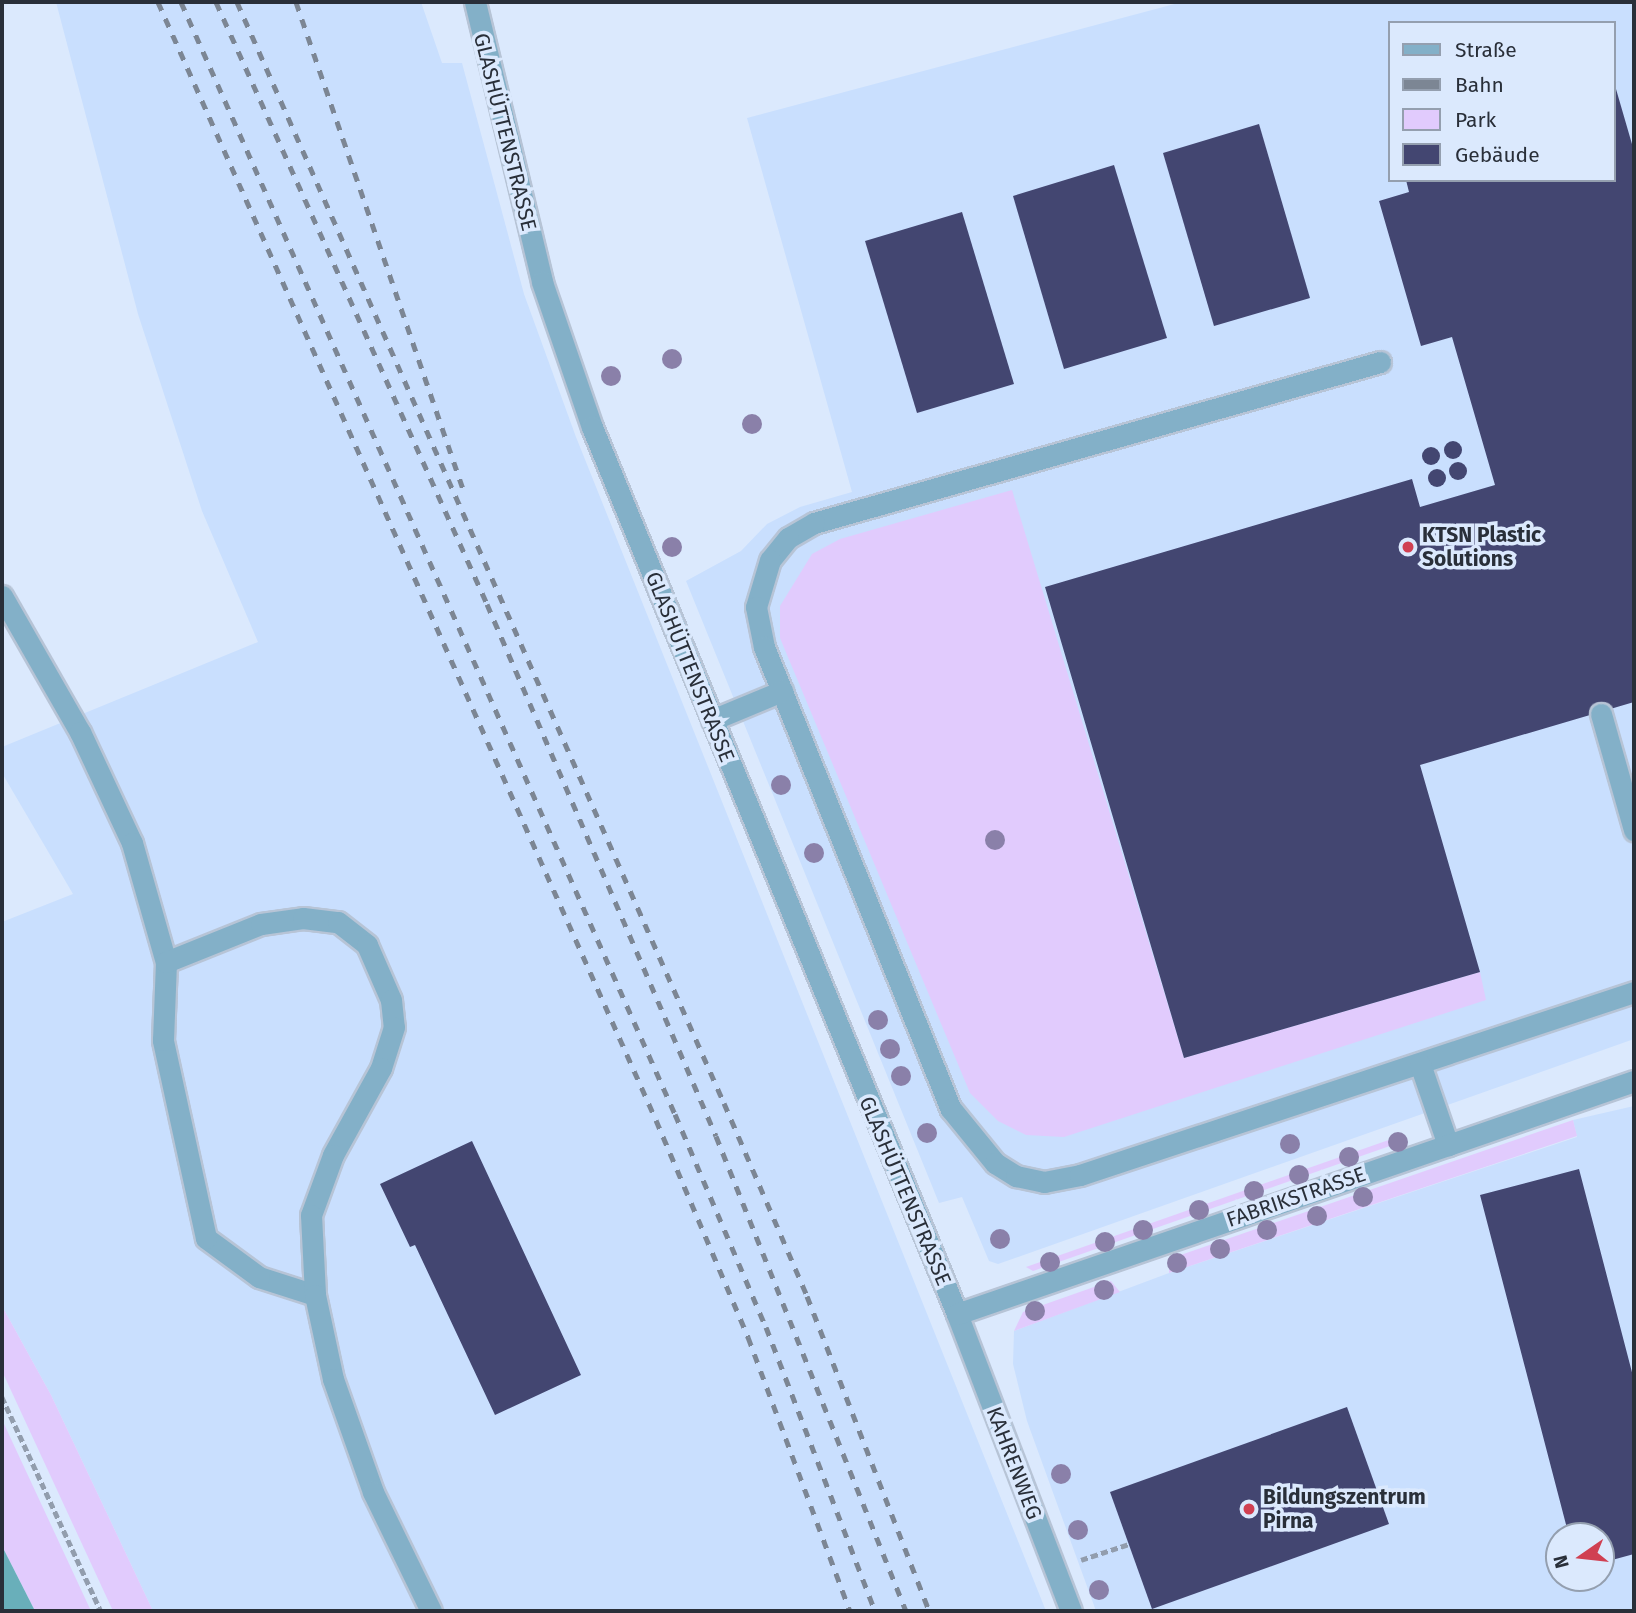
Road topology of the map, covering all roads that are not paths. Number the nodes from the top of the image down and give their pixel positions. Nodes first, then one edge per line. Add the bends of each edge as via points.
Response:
1 (475, 2) edge
2 (1380, 362) dead end
3 (2, 597) edge
4 (782, 691) junction
5 (1601, 714) dead end
6 (712, 720) junction
7 (1634, 830) edge
8 (166, 962) junction
9 (1634, 992) edge
10 (1420, 1064) junction
11 (1634, 1081) edge
12 (1448, 1145) junction
13 (315, 1295) junction
14 (957, 1314) junction
15 (431, 1611) edge
16 (1071, 1611) edge

1 - 6 street, GLASHÜTTENSTRASSE via 542,282 592,427
2 - 4 street via 814,523 788,538 770,560 756,607
3 - 8 street via 80,732 132,843
4 - 6 street
4 - 10 street via 951,1109 976,1146 1016,1176 1044,1182 1080,1175
5 - 7 street
6 - 14 street, GLASHÜTTENSTRASSE
8 - 13 street via 163,1040 206,1238 259,1277
8 - 13 street via 261,924 303,918 338,922 367,945 391,1000 394,1027 381,1068 333,1155 311,1215
9 - 10 street
10 - 12 street
11 - 12 street, FABRIKSTRASSE
12 - 14 street, FABRIKSTRASSE
13 - 15 street via 334,1379 373,1492
14 - 16 street, KAHRENWEG

